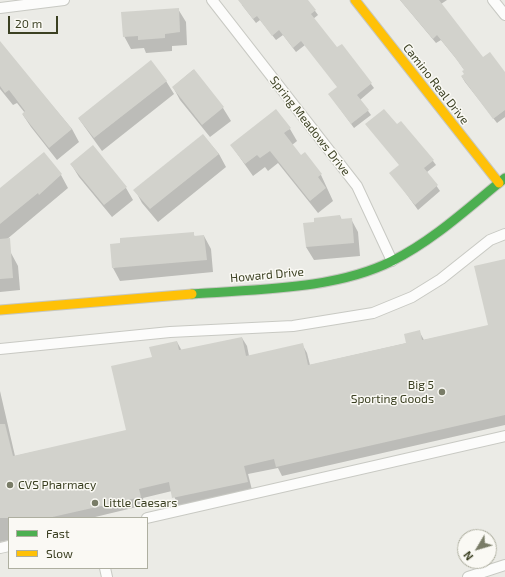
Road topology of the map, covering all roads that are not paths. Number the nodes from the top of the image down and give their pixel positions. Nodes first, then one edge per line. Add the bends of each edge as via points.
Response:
1 (64, 0) edge
2 (212, 0) edge
3 (355, 0) edge
4 (493, 0) edge
5 (0, 8) edge
6 (505, 15) edge
7 (502, 180) edge
8 (505, 234) edge
9 (392, 261) junction
10 (0, 310) edge
11 (0, 349) edge
12 (505, 436) edge
13 (148, 518) edge
14 (505, 565) edge
15 (468, 577) edge

1 - 5 lane
2 - 9 lane, Spring Meadows Drive via 356,186
3 - 7 street, Camino Real Drive
4 - 6 lane
7 - 9 street, Howard Drive via 420,244
8 - 11 lane via 490,240 441,279 412,297 373,313 293,326 170,332
9 - 10 street, Howard Drive via 364,273 310,284
12 - 13 lane
14 - 15 lane

